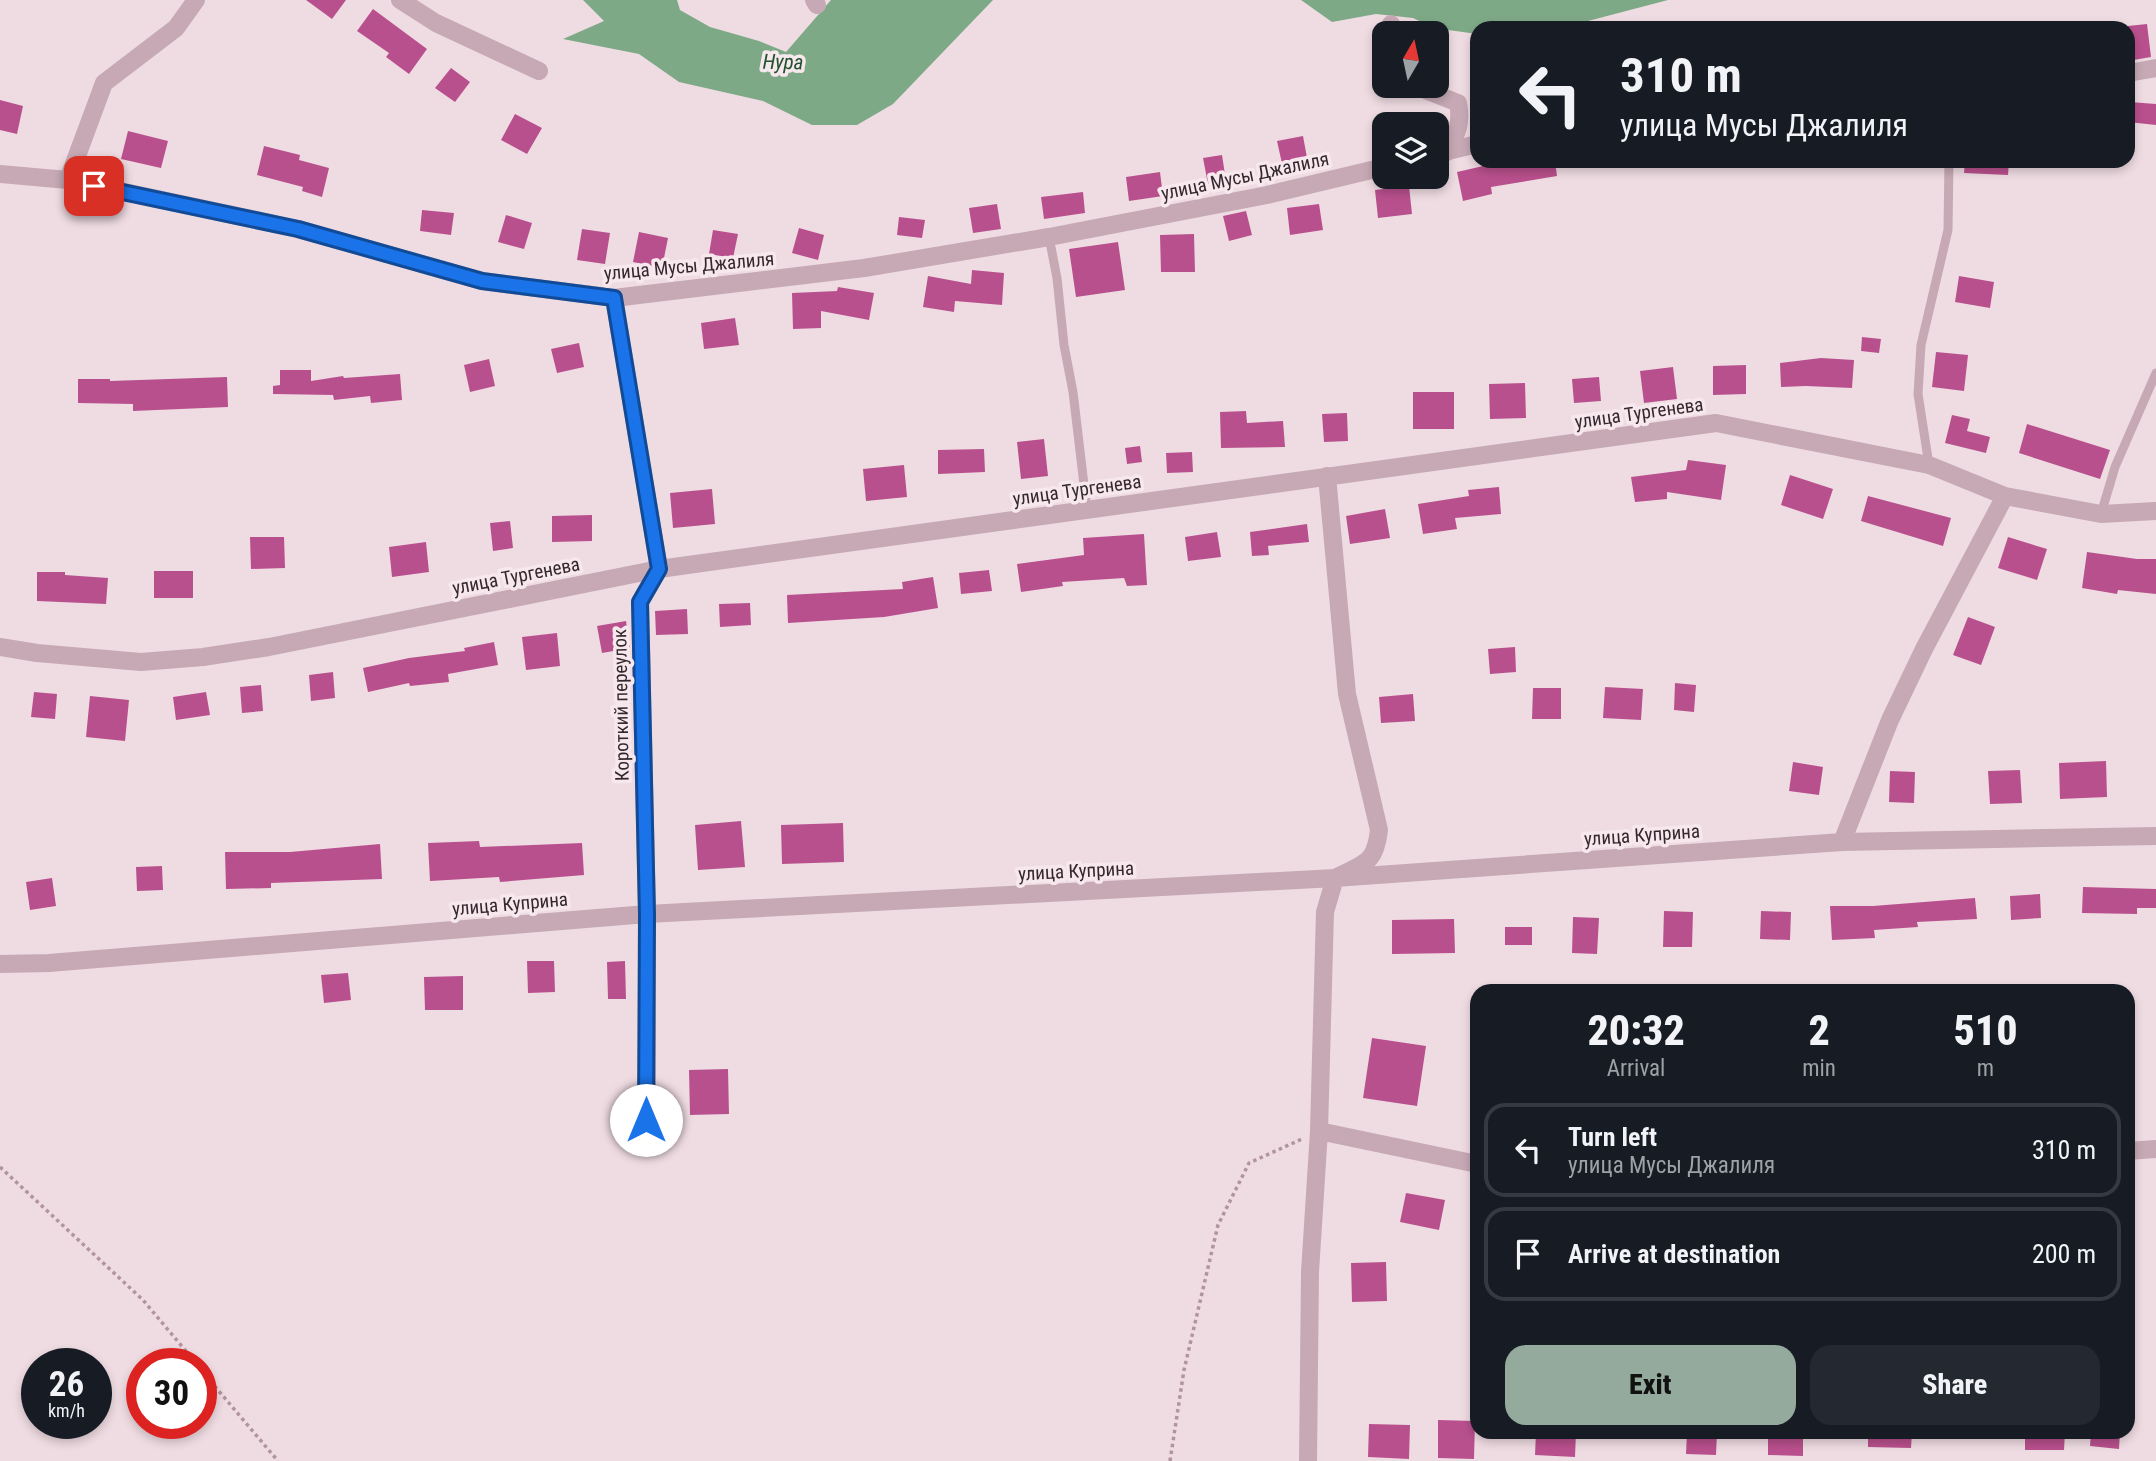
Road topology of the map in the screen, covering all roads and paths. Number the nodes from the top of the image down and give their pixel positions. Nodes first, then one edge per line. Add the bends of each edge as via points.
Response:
1 (197, 0) edge
2 (400, 0) edge
3 (2156, 68) edge
4 (539, 71) dead end
5 (2135, 71) edge
6 (1445, 98) edge
7 (1449, 144) edge
8 (1470, 146) edge
9 (1449, 151) edge
10 (1949, 168) edge
11 (1372, 170) edge
12 (0, 174) edge
13 (68, 180) junction
14 (1049, 237) junction
15 (614, 298) junction
16 (2156, 373) edge
17 (1929, 465) junction
18 (1327, 476) junction
19 (2005, 496) junction
20 (1087, 510) junction
21 (2156, 511) edge
22 (2101, 514) junction
23 (659, 569) junction
24 (0, 647) edge
25 (2156, 836) edge
26 (1842, 842) junction
27 (1335, 878) junction
28 (647, 914) junction
29 (0, 964) edge
30 (646, 1120) dead end
31 (1319, 1131) junction
32 (2156, 1149) edge
33 (2135, 1150) edge
34 (1470, 1163) edge
35 (0, 1167) edge
36 (183, 1348) edge
37 (217, 1389) edge
38 (278, 1461) edge
39 (1170, 1461) edge
40 (1308, 1461) edge

1 - 13 street via 176,28 104,83
2 - 4 street via 436,23
3 - 5 street
6 - 7 street via 1458,103 1461,118
8 - 9 street
10 - 17 lane via 1948,230 1921,345 1918,394
11 - 14 street, улица Мусы Джалиля
12 - 13 street, улица Мусы Джалиля
13 - 15 street, улица Мусы Джалиля via 298,229 482,281
14 - 15 street, улица Мусы Джалиля via 864,268
14 - 20 lane
15 - 23 street
16 - 22 lane via 2115,467
17 - 18 street, улица Тургенева via 1716,424
17 - 19 street, улица Тургенева
18 - 20 street, улица Тургенева
18 - 27 street via 1347,694 1379,830 1370,860
19 - 22 street, улица Тургенева
19 - 26 street via 1890,720
20 - 23 street, улица Тургенева
21 - 22 street, улица Тургенева
23 - 24 street, улица Тургенева via 203,657 141,662
23 - 28 street, Короткий переулок via 640,602
25 - 26 street, улица Куприна
26 - 27 street, улица Куприна
27 - 28 street, улица Куприна
27 - 31 street via 1325,912
28 - 29 street, улица Куприна
28 - 30 street, Короткий переулок
31 - 34 street
31 - 39 path via 1248,1163 1218,1225 1184,1370
31 - 40 street via 1310,1272
32 - 33 street
35 - 36 path via 142,1300
37 - 38 path

